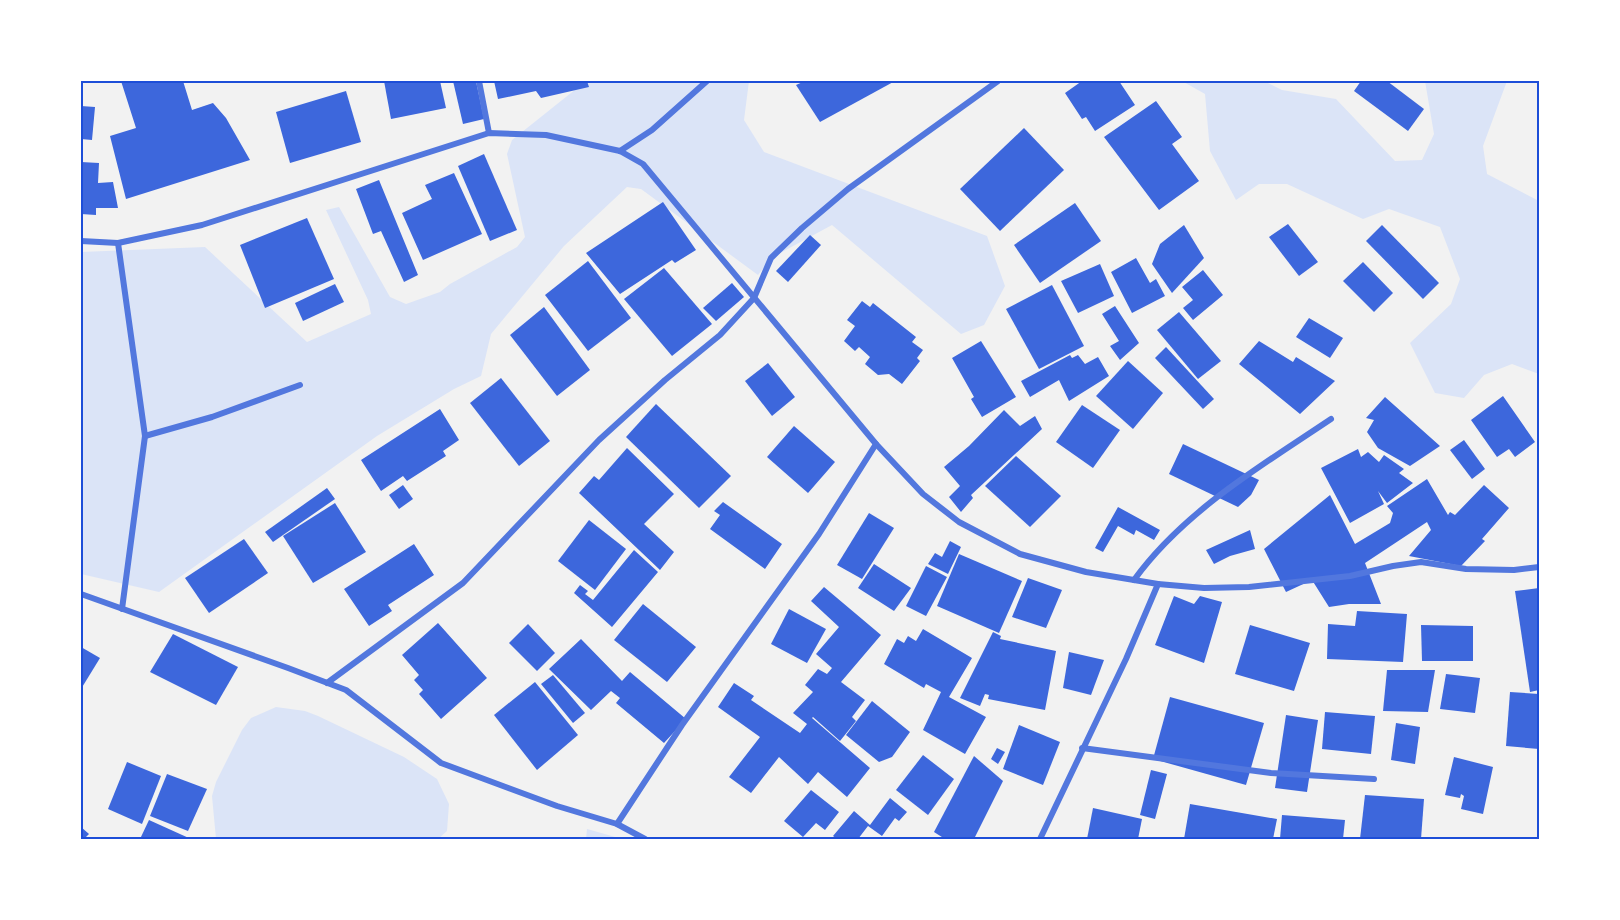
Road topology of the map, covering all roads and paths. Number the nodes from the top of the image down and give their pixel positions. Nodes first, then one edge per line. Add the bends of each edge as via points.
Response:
1 (479, 81) edge
2 (707, 81) edge
3 (998, 81) edge
4 (489, 133) junction
5 (620, 151) junction
6 (81, 241) edge
7 (118, 243) junction
8 (754, 298) junction
9 (300, 385) dead end
10 (1331, 419) dead end
11 (145, 436) junction
12 (876, 444) junction
13 (1539, 567) edge
14 (1134, 580) junction
15 (1158, 584) junction
16 (81, 594) edge
17 (122, 609) junction
18 (327, 683) junction
19 (1082, 748) junction
20 (1374, 778) dead end
21 (617, 824) junction
22 (645, 839) edge
23 (1040, 839) edge

1 - 4 street
2 - 5 street via 652,130
3 - 8 street via 848,189 802,228 771,258
4 - 5 street via 546,135
4 - 7 street via 202,225
5 - 8 street via 643,164
6 - 7 street
7 - 11 street
8 - 12 street
8 - 18 street via 720,335 599,440 463,583
9 - 11 street
10 - 14 street via 1197,513 1151,556
11 - 17 street
12 - 14 street via 923,494 969,527 1020,554
12 - 21 street via 819,534 682,725
13 - 15 street via 1466,569 1421,562 1350,576 1249,587
14 - 15 street
15 - 19 street
16 - 17 street
17 - 18 street
18 - 21 street via 346,690 441,763
19 - 20 street via 1271,773
19 - 23 street
21 - 22 street

